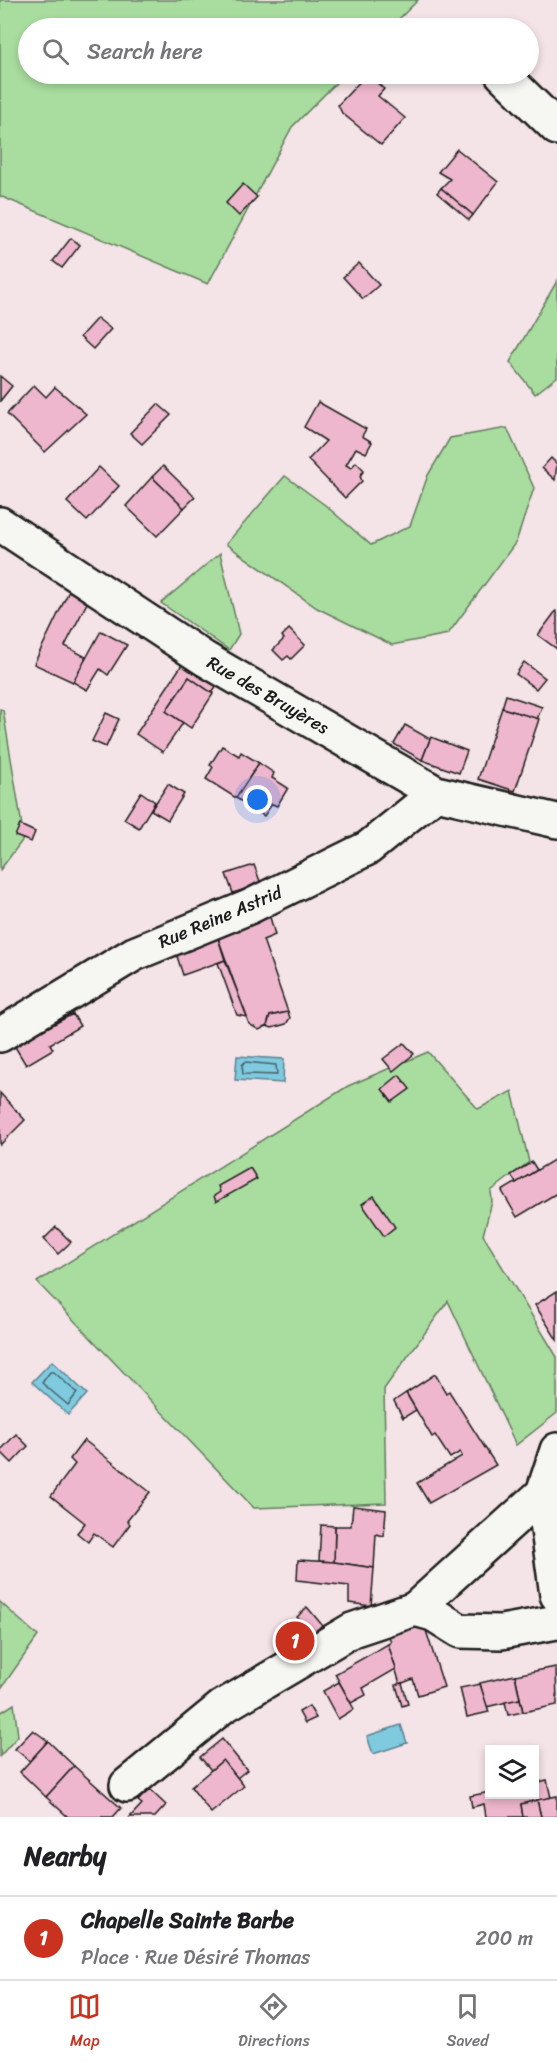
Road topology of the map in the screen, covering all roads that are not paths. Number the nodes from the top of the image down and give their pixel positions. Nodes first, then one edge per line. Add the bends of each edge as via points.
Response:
1 (512, 84) edge
2 (557, 128) edge
3 (0, 524) edge
4 (436, 793) junction
5 (557, 821) edge
6 (0, 1035) edge
7 (557, 1450) edge
8 (543, 1493) junction
9 (557, 1595) edge
10 (415, 1609) junction
11 (557, 1622) edge
12 (127, 1785) dead end

1 - 2 street
3 - 4 street, Rue des Bruyères via 205,659
4 - 5 street, Rue des Bruyères
4 - 6 street, Rue Reine Astrid via 368,848 249,907 134,954
7 - 8 street
8 - 9 street
8 - 10 street
10 - 11 street via 460,1630 501,1632
10 - 12 street via 352,1630 222,1707

